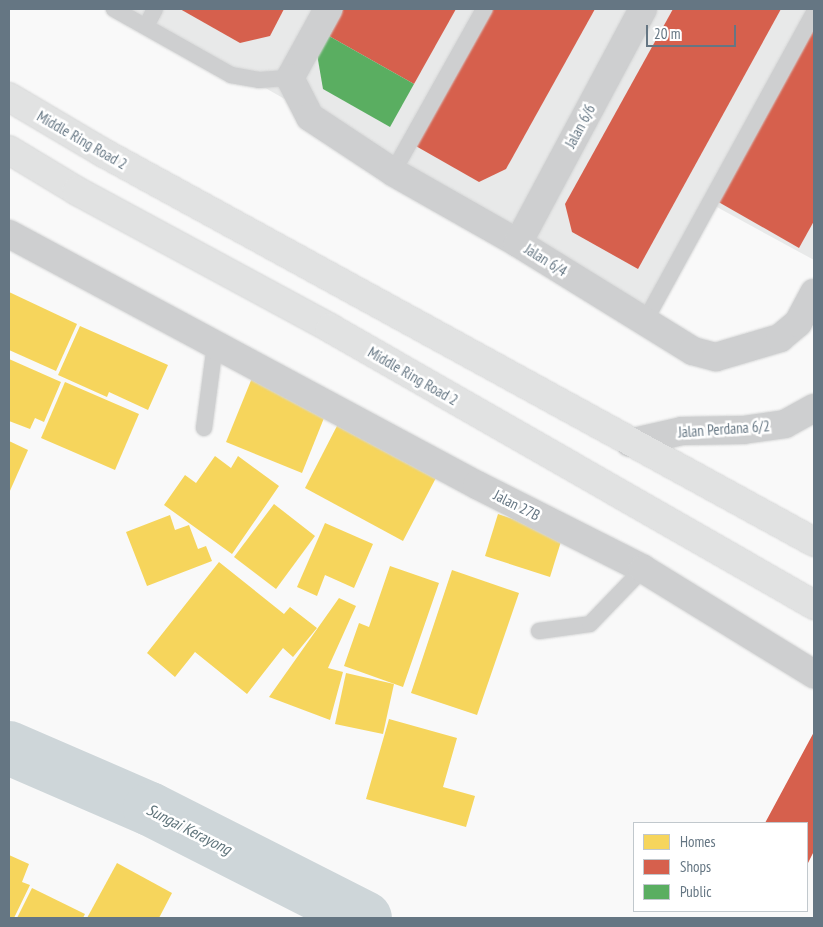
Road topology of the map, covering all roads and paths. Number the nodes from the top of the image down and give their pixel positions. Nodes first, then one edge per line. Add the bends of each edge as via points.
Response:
1 (114, 9) edge
2 (155, 9) edge
3 (328, 9) edge
4 (484, 9) edge
5 (643, 9) edge
6 (814, 12) edge
7 (146, 26) junction
8 (290, 78) junction
9 (9, 97) edge
10 (9, 150) edge
11 (393, 172) junction
12 (9, 234) edge
13 (518, 243) junction
14 (814, 293) edge
15 (645, 321) junction
16 (215, 344) junction
17 (814, 408) edge
18 (204, 428) dead end
19 (630, 442) junction
20 (814, 542) edge
21 (643, 569) junction
22 (814, 605) edge
23 (539, 631) dead end
24 (814, 674) edge

1 - 7 lane
2 - 7 lane
3 - 8 street
4 - 11 lane
5 - 13 street, Jalan 6/6
6 - 15 lane
7 - 8 lane via 232,75 259,80
8 - 11 street, Jalan 6/4 via 310,117
9 - 19 highway, Middle Ring Road 2 via 119,162
10 - 22 highway, Middle Ring Road 2 via 330,328
11 - 13 street, Jalan 6/4
12 - 16 street, Jalan 27B
13 - 15 street, Jalan 6/4
14 - 15 street, Jalan 6/4 via 798,323 780,338 716,357 693,351
16 - 18 lane
16 - 21 street, Jalan 27B via 477,485
17 - 19 street, Jalan Perdana 6/2 via 785,424 743,430 682,431
19 - 20 highway, Middle Ring Road 2
21 - 23 lane via 590,624
21 - 24 street, Jalan 27B

